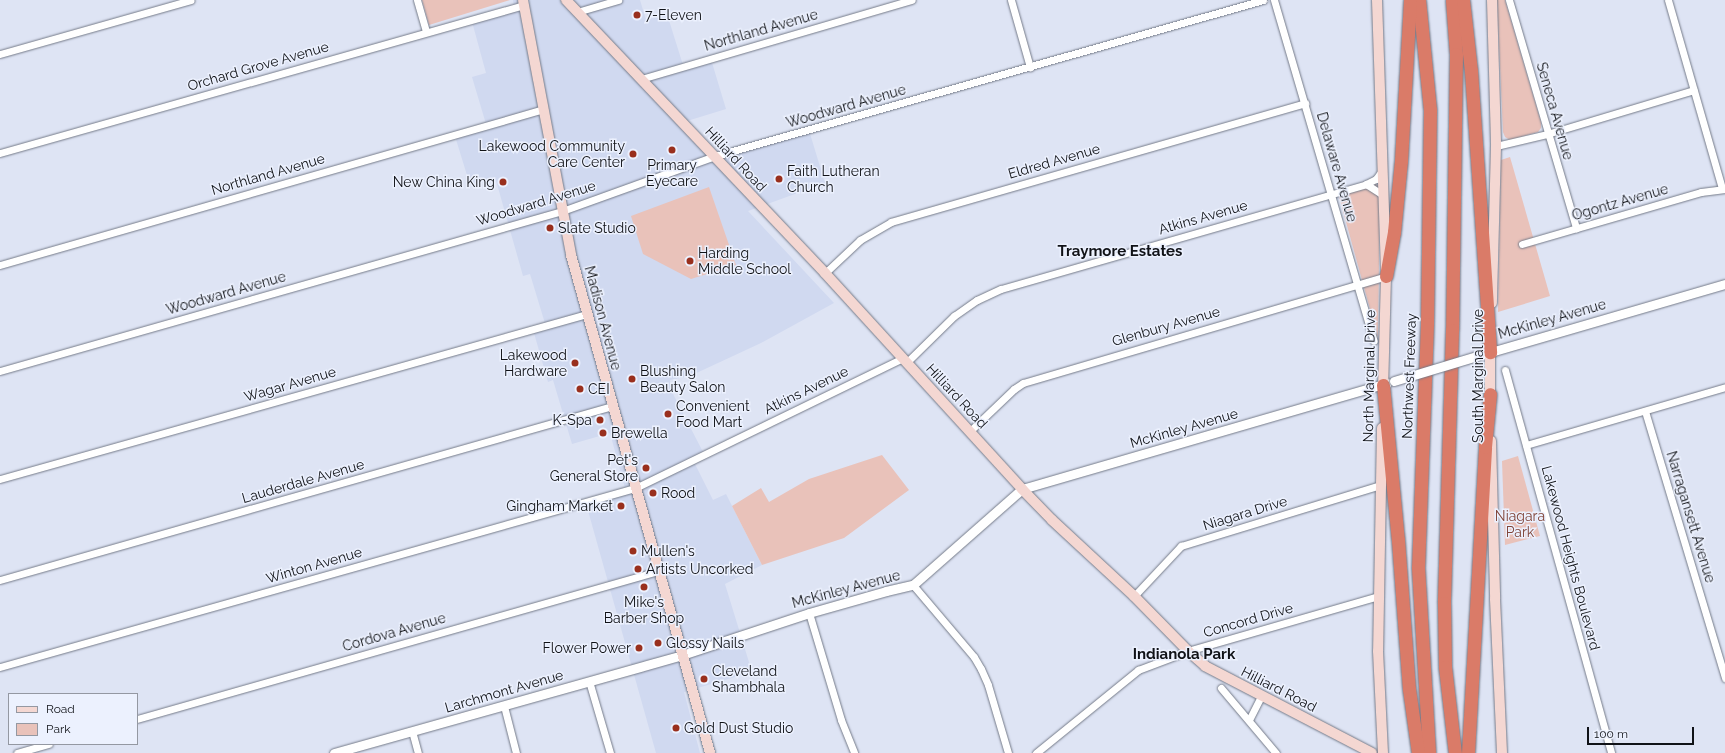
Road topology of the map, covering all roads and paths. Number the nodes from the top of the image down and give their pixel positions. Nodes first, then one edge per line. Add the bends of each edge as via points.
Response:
1 (191, 0) edge
2 (417, 0) edge
3 (566, 0) edge
4 (618, 0) edge
5 (912, 0) edge
6 (1011, 0) edge
7 (1263, 0) edge
8 (1274, 0) edge
9 (1377, 0) edge
10 (1410, 0) edge
11 (1419, 0) edge
12 (1452, 0) edge
13 (1463, 0) edge
14 (1492, 0) edge
15 (1509, 0) edge
16 (1668, 0) edge
17 (523, 3) edge
18 (577, 12) junction
19 (426, 32) junction
20 (0, 54) edge
21 (1030, 67) junction
22 (641, 79) junction
23 (1694, 90) junction
24 (1305, 103) junction
25 (544, 109) junction
26 (1547, 134) junction
27 (1496, 146) junction
28 (0, 153) edge
29 (715, 156) junction
30 (1383, 169) junction
31 (1366, 184) junction
32 (1723, 188) edge
33 (1331, 193) junction
34 (1383, 195) junction
35 (562, 211) junction
36 (1576, 228) junction
37 (1522, 244) dead end
38 (0, 265) edge
39 (825, 273) junction
40 (1386, 276) junction
41 (1357, 284) junction
42 (1725, 284) edge
43 (587, 314) junction
44 (1374, 341) dead end
45 (1490, 352) junction
46 (905, 360) junction
47 (1505, 370) dead end
48 (0, 371) edge
49 (1388, 383) junction
50 (1725, 387) edge
51 (1490, 394) junction
52 (612, 406) junction
53 (1645, 411) junction
54 (970, 431) junction
55 (1526, 445) junction
56 (0, 479) edge
57 (1381, 485) junction
58 (635, 488) junction
59 (1022, 489) junction
60 (658, 571) junction
61 (0, 580) edge
62 (913, 585) junction
63 (1134, 596) junction
64 (1378, 596) junction
65 (809, 612) junction
66 (1188, 651) junction
67 (682, 655) junction
68 (0, 667) edge
69 (1725, 678) edge
70 (589, 681) junction
71 (1221, 688) dead end
72 (1261, 696) junction
73 (504, 706) junction
74 (138, 719) edge
75 (1249, 720) junction
76 (412, 731) junction
77 (45, 745) edge
78 (17, 753) edge
79 (334, 753) edge
80 (418, 753) edge
81 (516, 753) edge
82 (610, 753) edge
83 (710, 753) edge
84 (854, 753) edge
85 (1008, 753) edge
86 (1036, 753) edge
87 (1276, 753) edge
88 (1372, 753) edge
89 (1383, 753) edge
90 (1418, 753) edge
91 (1429, 753) edge
92 (1455, 753) edge
93 (1468, 753) edge
94 (1502, 753) edge
95 (1610, 753) edge

1 - 20 street
2 - 19 street
3 - 18 main road, Hilliard Road
4 - 18 street
5 - 22 street, Northland Avenue
6 - 21 street
7 - 21 street, Woodward Avenue
8 - 24 street, Delaware Avenue
9 - 30 main road, North Marginal Drive
10 - 40 highway via 1401,161 1394,232
11 - 91 highway, Northwest Freeway via 1430,110 1427,324 1418,567
12 - 92 highway via 1456,78 1444,603 1445,667
13 - 45 highway via 1471,71
14 - 27 main road, South Marginal Drive
15 - 26 street, Seneca Avenue
16 - 23 street
17 - 19 street, Orchard Grove Avenue
17 - 25 main road, Madison Avenue
18 - 22 main road, Hilliard Road
19 - 28 street, Orchard Grove Avenue
21 - 29 street, Woodward Avenue
22 - 29 main road, Hilliard Road
23 - 26 street
23 - 32 street
24 - 33 street, Delaware Avenue
24 - 39 street, Eldred Avenue via 891,222 860,240
25 - 35 main road, Madison Avenue
25 - 38 street, Northland Avenue
26 - 27 street
26 - 36 street, Seneca Avenue
27 - 45 main road, South Marginal Drive
29 - 35 street, Woodward Avenue
29 - 39 main road, Hilliard Road
30 - 31 street, Atkins Avenue via 1376,179
30 - 34 main road, North Marginal Drive
31 - 33 street, Atkins Avenue
31 - 34 street
32 - 36 street, Ogontz Avenue
33 - 41 street, Delaware Avenue
33 - 46 street, Atkins Avenue via 1001,289 977,300 954,316
34 - 40 main road, North Marginal Drive
35 - 43 main road, Madison Avenue
35 - 48 street, Woodward Avenue
36 - 37 street, Ogontz Avenue
39 - 46 main road, Hilliard Road
40 - 41 street, Glenbury Avenue
40 - 49 main road, North Marginal Drive
41 - 44 street, Delaware Avenue
41 - 54 street, Glenbury Avenue via 1022,383
42 - 45 street, McKinley Avenue
43 - 52 main road, Madison Avenue
43 - 56 street, Wagar Avenue
45 - 49 street, McKinley Avenue, bridge
45 - 51 main road, South Marginal Drive
46 - 54 main road, Hilliard Road
46 - 58 street, Atkins Avenue
47 - 55 street, Lakewood Heights Boulevard
49 - 57 main road, North Marginal Drive
49 - 59 street, McKinley Avenue
49 - 90 highway via 1409,689
50 - 53 street
51 - 93 highway via 1484,447
51 - 94 main road, South Marginal Drive via 1494,599
52 - 58 main road, Madison Avenue
52 - 61 street, Lauderdale Avenue
53 - 55 street
53 - 69 street, Narragansett Avenue
54 - 59 main road, Hilliard Road
55 - 95 street, Lakewood Heights Boulevard
57 - 63 street, Niagara Drive via 1181,546
57 - 64 main road, North Marginal Drive
58 - 60 main road, Madison Avenue
58 - 68 street, Winton Avenue
59 - 62 street, McKinley Avenue
59 - 63 main road, Hilliard Road
60 - 67 main road, Madison Avenue
60 - 74 street, Cordova Avenue
62 - 65 street, McKinley Avenue
62 - 85 street via 982,669
63 - 66 main road, Hilliard Road
64 - 66 street, Concord Drive
64 - 89 main road, North Marginal Drive
65 - 67 street, McKinley Avenue
65 - 84 street via 841,720
66 - 72 main road, Hilliard Road via 1205,666
66 - 86 street, Concord Drive via 1138,670
67 - 70 street, Larchmont Avenue
67 - 83 main road, Madison Avenue
70 - 73 street, Larchmont Avenue
70 - 82 street
71 - 75 street
72 - 75 street
72 - 88 main road, Hilliard Road
73 - 76 street, Larchmont Avenue
73 - 81 street
75 - 87 street
76 - 79 street, Larchmont Avenue
76 - 80 street
77 - 78 street

